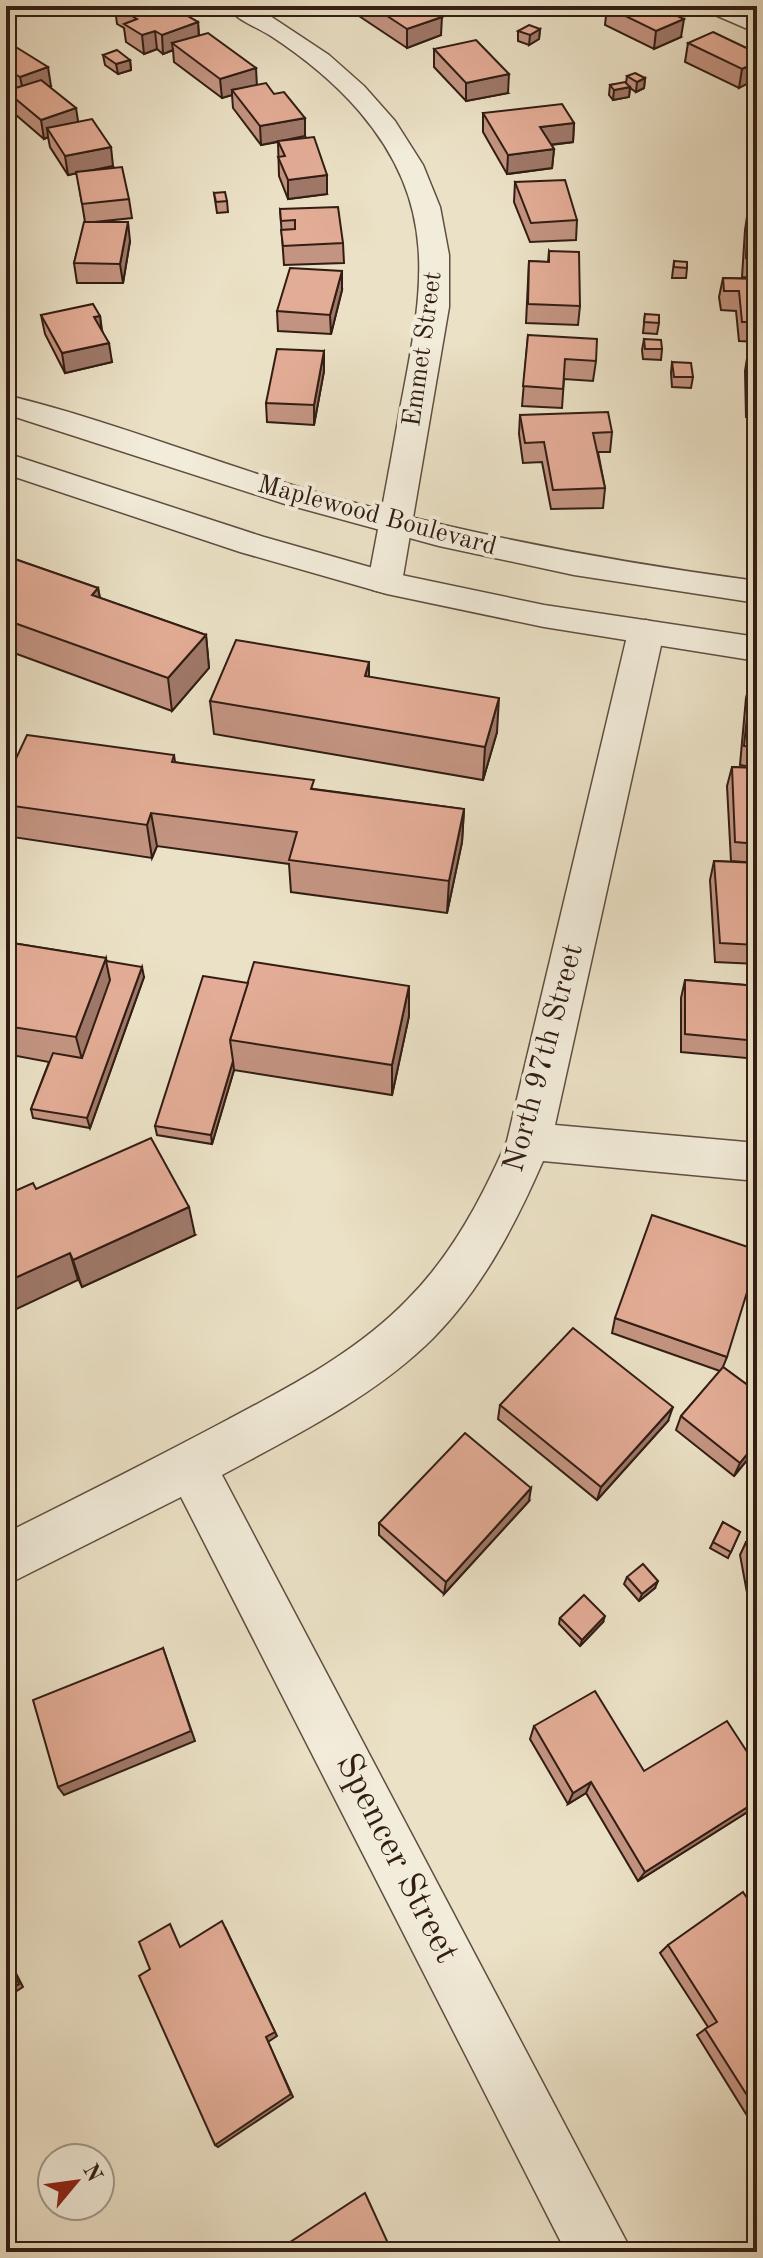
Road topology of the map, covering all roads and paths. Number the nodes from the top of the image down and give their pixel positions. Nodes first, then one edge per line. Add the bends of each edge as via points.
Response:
1 (238, 6) edge
2 (714, 6) edge
3 (757, 26) edge
4 (6, 404) edge
5 (6, 463) edge
6 (395, 525) junction
7 (385, 582) junction
8 (757, 592) edge
9 (646, 632) junction
10 (757, 649) edge
11 (529, 1141) junction
12 (757, 1162) edge
13 (191, 1466) junction
14 (6, 1560) edge
15 (600, 2252) edge

1 - 6 street, Emmet Street via 316,56 357,90 408,162 425,204 436,284
2 - 3 street
4 - 6 street, Maplewood Boulevard
5 - 7 street, Maplewood Boulevard
6 - 7 street, Emmet Street
6 - 8 street, Maplewood Boulevard via 564,562
7 - 9 street, Maplewood Boulevard
9 - 10 street, Maplewood Boulevard
9 - 11 street, North 97th Street
11 - 12 street
11 - 13 street, North 97th Street via 484,1235 459,1273 403,1335 349,1376
13 - 14 street, North 97th Street
13 - 15 street, Spencer Street

